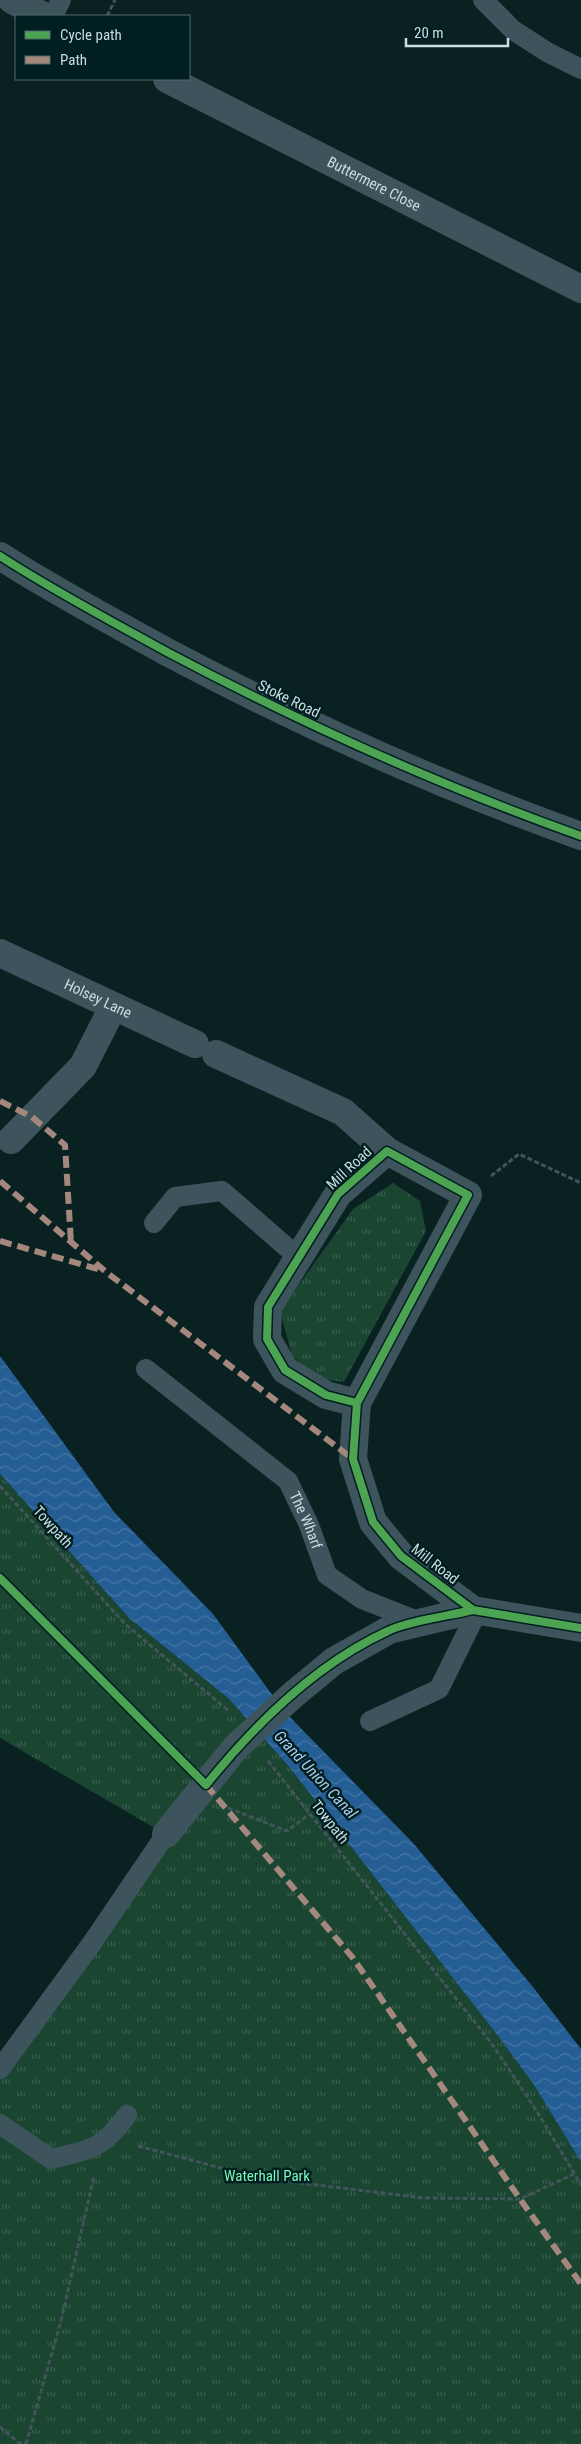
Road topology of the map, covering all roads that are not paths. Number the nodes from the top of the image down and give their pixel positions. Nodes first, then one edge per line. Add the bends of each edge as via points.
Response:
1 (12, 0) edge
2 (61, 0) edge
3 (483, 0) edge
4 (42, 15) edge
5 (54, 15) edge
6 (581, 69) edge
7 (169, 80) edge
8 (581, 289) edge
9 (0, 556) edge
10 (581, 836) edge
11 (0, 953) edge
12 (113, 1007) junction
13 (11, 1140) dead end
14 (387, 1151) junction
15 (154, 1223) dead end
16 (299, 1258) junction
17 (146, 1369) dead end
18 (357, 1403) junction
19 (475, 1611) junction
20 (420, 1622) junction
21 (581, 1628) edge
22 (370, 1721) dead end
23 (166, 1834) joint
24 (0, 2069) edge
25 (127, 2115) dead end
26 (0, 2124) edge

1 - 4 street
2 - 5 lane
3 - 6 lane via 513,30
7 - 8 street, Buttermere Close
9 - 10 street, Stoke Road via 98,614 301,721 433,779
11 - 12 street, Holsey Lane
12 - 13 street via 83,1066
12 - 14 street, Holsey Lane via 343,1112
14 - 16 street, Mill Road via 338,1194
14 - 18 street, Mill Road via 468,1195
15 - 16 lane via 175,1197 222,1191
16 - 18 street, Mill Road via 268,1306 267,1339 285,1370 326,1395
17 - 20 lane, The Wharf via 288,1481 309,1525 327,1575 362,1600
18 - 19 street, Mill Road via 353,1458 373,1522 401,1556
19 - 20 street
19 - 21 street, Mill Road
19 - 22 lane via 439,1689
20 - 23 street, bridge via 389,1630 334,1661 294,1694 236,1747
23 - 24 lane
25 - 26 lane via 101,2145 51,2159

